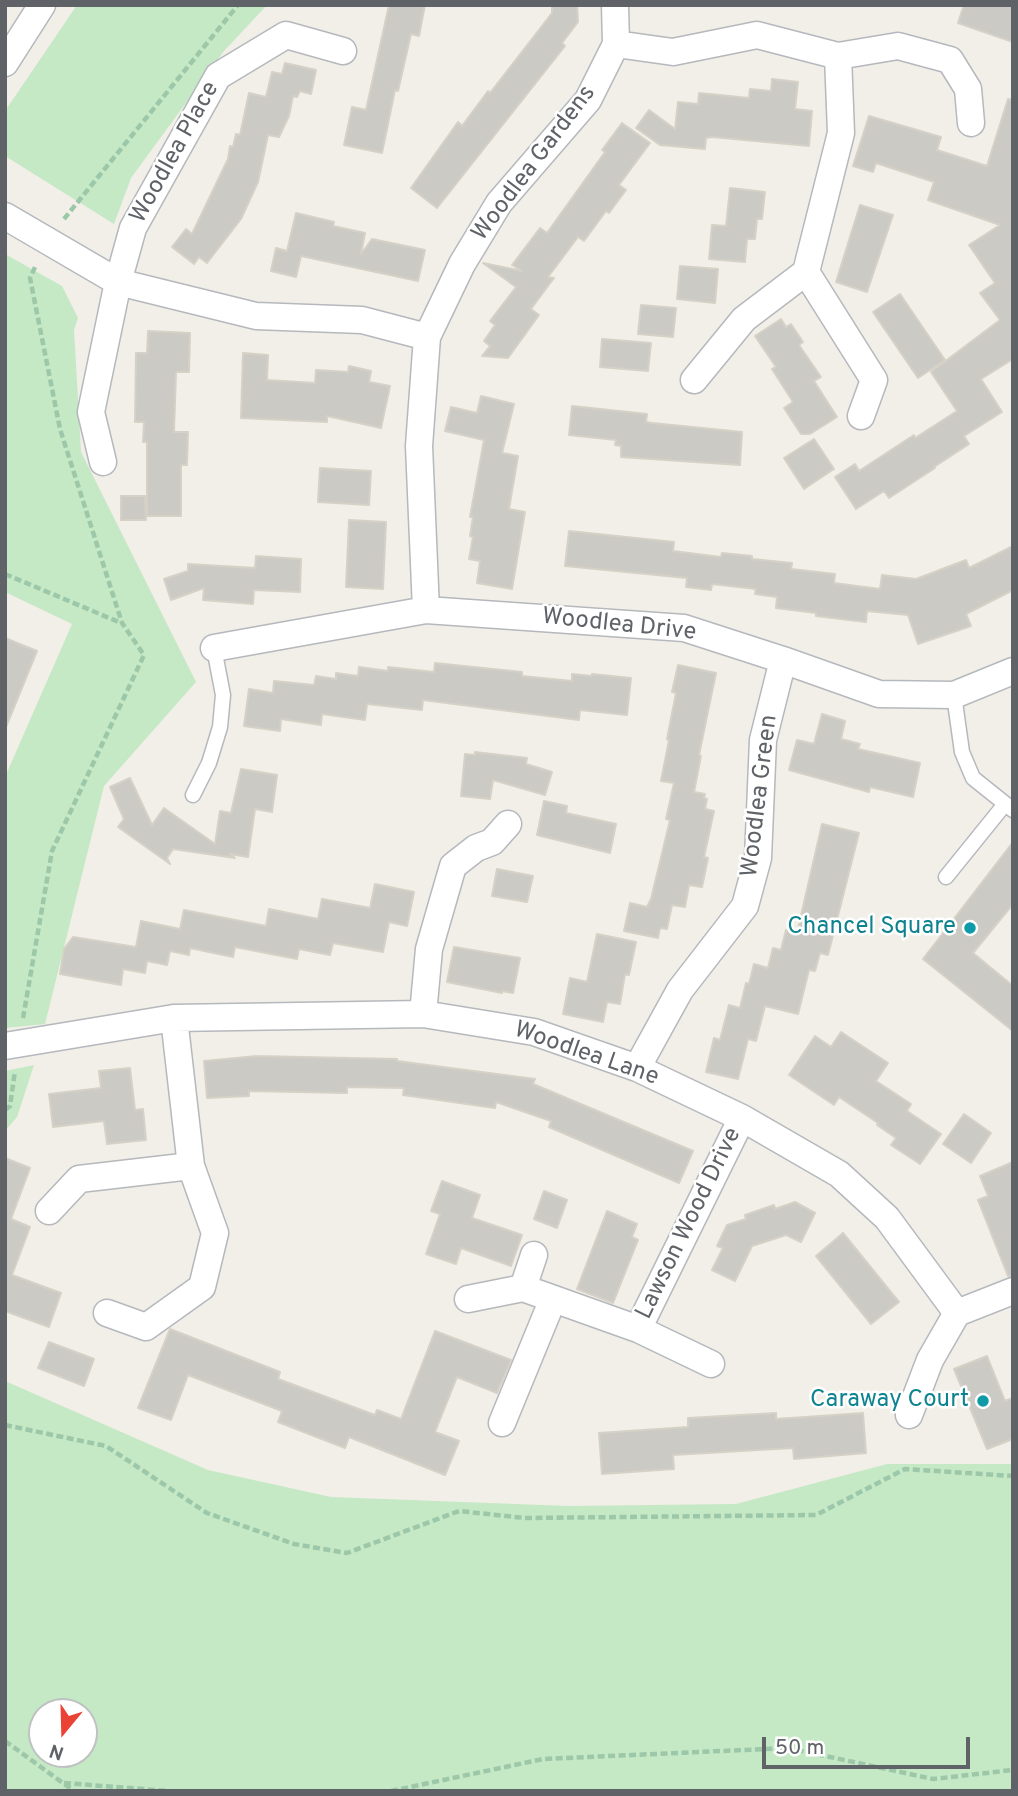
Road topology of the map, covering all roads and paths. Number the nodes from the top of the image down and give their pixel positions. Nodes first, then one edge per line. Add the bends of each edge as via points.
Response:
1 (42, 5) edge
2 (238, 5) edge
3 (615, 5) edge
4 (616, 44) junction
5 (343, 51) dead end
6 (838, 56) junction
7 (5, 63) edge
8 (971, 123) dead end
9 (5, 216) edge
10 (47, 240) junction
11 (806, 272) junction
12 (118, 282) junction
13 (427, 337) junction
14 (694, 380) dead end
15 (861, 416) dead end
16 (103, 462) dead end
17 (5, 574) edge
18 (426, 610) junction
19 (122, 623) junction
20 (214, 648) joint
21 (783, 660) junction
22 (1013, 671) edge
23 (954, 695) junction
24 (193, 795) dead end
25 (1009, 807) edge
26 (508, 824) dead end
27 (946, 877) dead end
28 (423, 1014) junction
29 (174, 1018) junction
30 (12, 1044) edge
31 (637, 1068) junction
32 (5, 1110) edge
33 (742, 1118) junction
34 (191, 1166) junction
35 (49, 1211) dead end
36 (534, 1255) dead end
37 (523, 1288) junction
38 (1013, 1291) edge
39 (468, 1299) dead end
40 (553, 1299) junction
41 (107, 1313) dead end
42 (957, 1313) junction
43 (638, 1329) junction
44 (711, 1364) dead end
45 (909, 1415) dead end
46 (502, 1423) dead end
47 (5, 1425) edge
48 (1013, 1476) edge
49 (5, 1741) edge
50 (1013, 1770) edge
51 (64, 1783) junction
52 (74, 1791) edge
53 (169, 1791) edge
54 (391, 1791) edge

1 - 7 street
2 - 10 path
3 - 4 street, Woodlea Gardens
4 - 6 street via 673,52 757,35
4 - 13 street, Woodlea Gardens via 588,100 499,204 462,264
5 - 12 street, Woodlea Place via 286,35 218,76 133,228
6 - 8 street via 898,46 950,60 968,89
6 - 11 street via 841,134
9 - 10 street
10 - 12 street
10 - 19 path via 30,278 60,429
11 - 14 street via 744,319
11 - 15 street via 874,380
12 - 13 street via 256,316 362,320
12 - 16 street, Woodlea Place via 91,412
13 - 18 street, Woodlea Gardens via 419,446
17 - 19 path
18 - 20 street, Woodlea Drive
18 - 21 street, Woodlea Drive via 684,628
19 - 30 path via 144,655 52,851
20 - 24 lane via 223,695 220,727
21 - 23 street, Woodlea Drive via 879,694
21 - 31 street, Woodlea Green via 763,740 758,858 745,906 680,989
22 - 23 street, Woodlea Drive
23 - 25 lane via 962,752 973,778
25 - 27 lane
26 - 28 street via 492,842 453,866 429,949
28 - 29 street, Woodlea Lane
28 - 31 street, Woodlea Lane via 534,1032
29 - 30 street, Woodlea Lane
29 - 34 street
30 - 32 path via 10,1106
31 - 33 street, Woodlea Lane
33 - 42 street, Woodlea Lane via 839,1174 887,1218
33 - 43 street, Lawson Wood Drive
34 - 35 street via 79,1179
34 - 41 street via 215,1233 202,1287 146,1327
36 - 37 street
37 - 39 street
37 - 40 street, Lawson Wood Drive
38 - 42 street
40 - 43 street, Lawson Wood Drive
40 - 46 street
42 - 45 street via 930,1360
43 - 44 street, Lawson Wood Drive
47 - 48 path via 106,1446 207,1513 294,1544 347,1553 459,1511 525,1518 816,1515 905,1469
49 - 51 path
50 - 54 path via 933,1779 788,1748 542,1759
51 - 52 path
51 - 53 path

